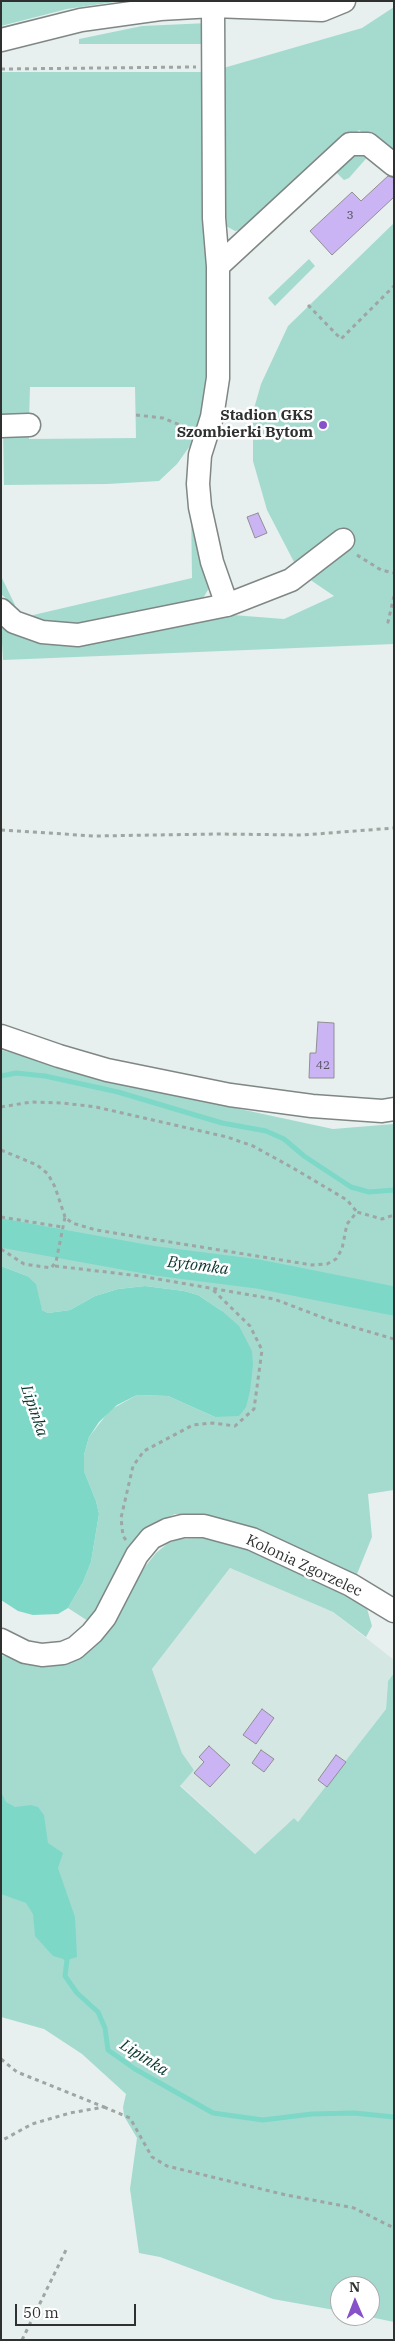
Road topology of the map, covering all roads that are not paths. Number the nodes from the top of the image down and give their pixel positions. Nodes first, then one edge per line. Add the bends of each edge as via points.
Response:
1 (344, 1) edge
2 (213, 6) junction
3 (1, 40) edge
4 (394, 165) edge
5 (218, 266) junction
6 (28, 425) dead end
7 (1, 426) edge
8 (202, 447) junction
9 (183, 480) dead end
10 (350, 548) road end
11 (227, 605) junction
12 (1, 610) edge
13 (1, 1036) edge
14 (394, 1109) edge
15 (394, 1611) edge
16 (1, 1640) edge

1 - 2 street via 322,10
2 - 3 street via 160,9 81,20
2 - 5 street via 214,218
4 - 5 street via 368,144 350,144
5 - 8 street via 218,378 212,417
6 - 7 street
8 - 9 street
8 - 11 street via 198,484 200,506 212,562
10 - 11 street via 291,580
11 - 12 street via 78,635 42,632 14,622
13 - 14 street via 107,1070 230,1095 312,1106
15 - 16 street, Kolonia Zgorzelec via 351,1585 252,1540 204,1526 183,1526 152,1538 137,1555 105,1617 75,1648 42,1655 26,1652

